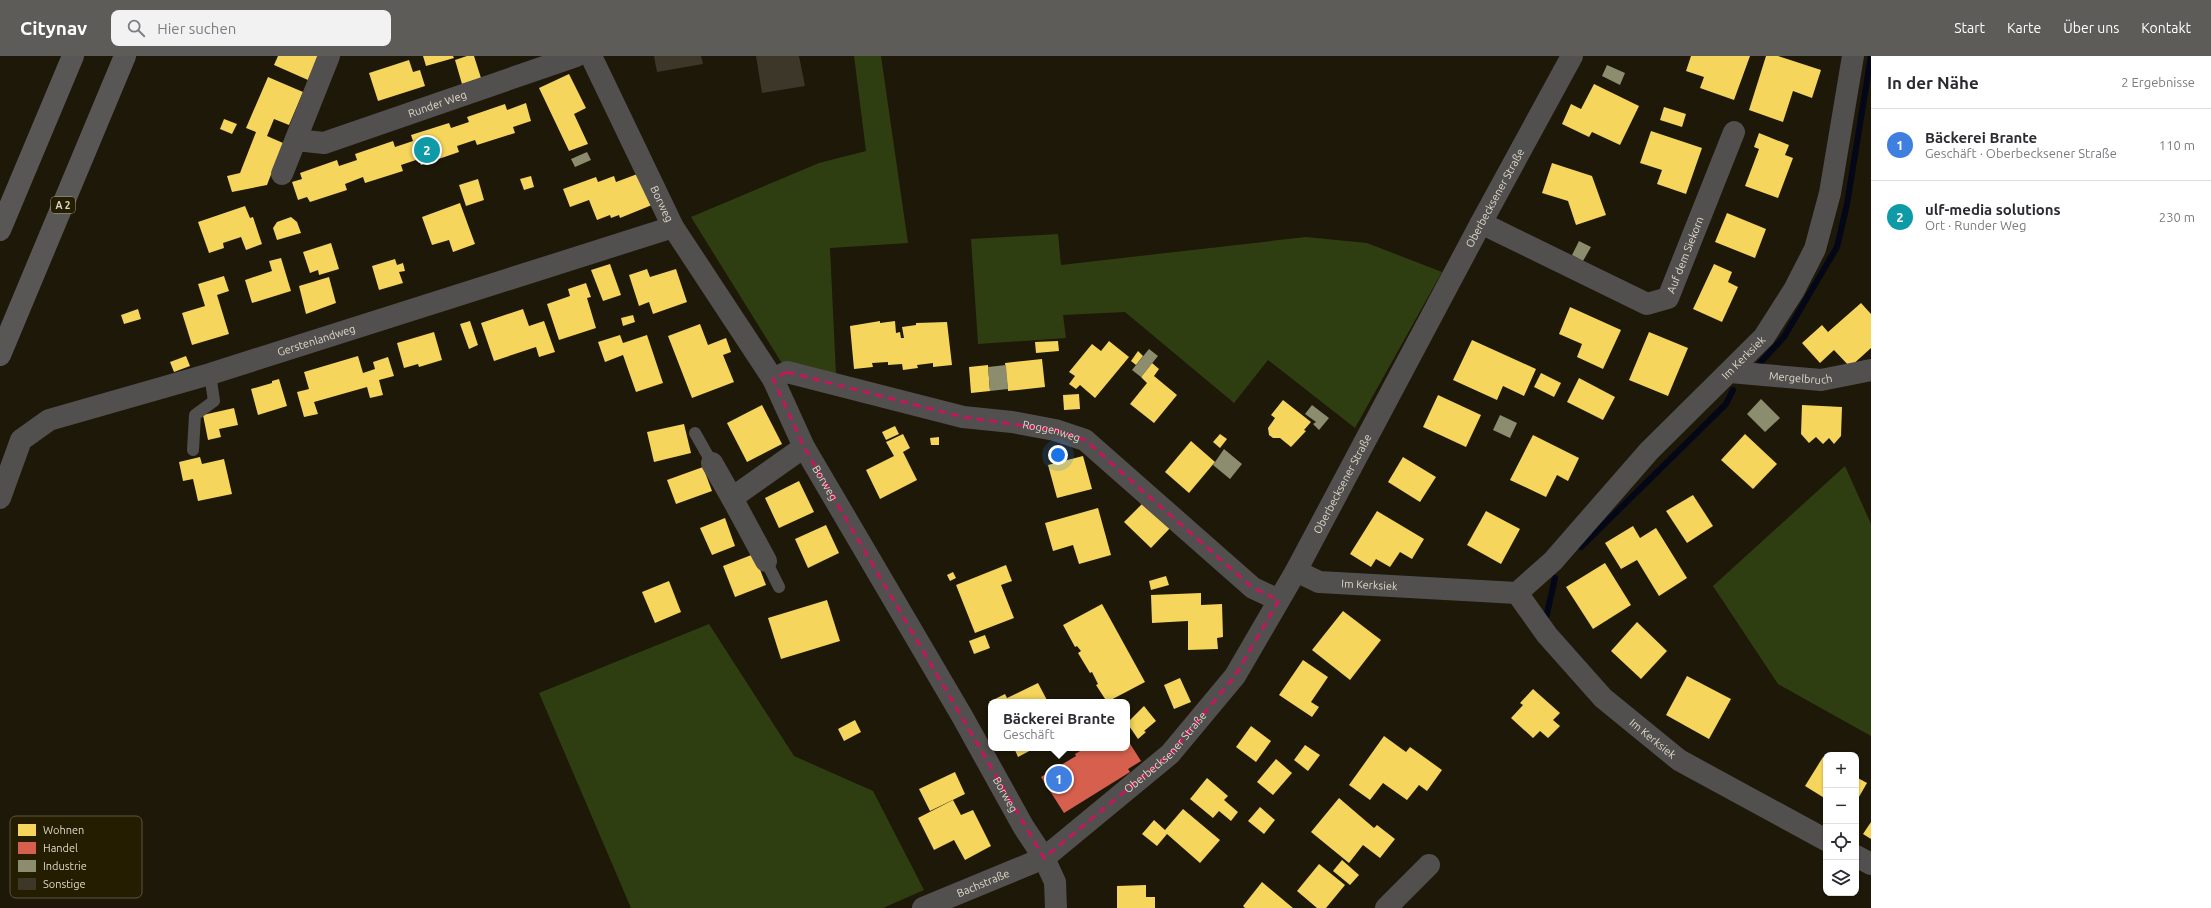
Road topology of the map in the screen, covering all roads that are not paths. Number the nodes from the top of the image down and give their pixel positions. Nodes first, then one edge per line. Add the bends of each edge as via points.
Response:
1 (73, 56) edge
2 (126, 56) edge
3 (329, 56) edge
4 (576, 56) edge
5 (591, 56) edge
6 (1572, 56) edge
7 (1852, 56) edge
8 (1734, 132) dead end
9 (296, 140) junction
10 (282, 174) dead end
11 (1481, 223) junction
12 (673, 227) junction
13 (0, 230) edge
14 (0, 355) edge
15 (1871, 370) edge
16 (1730, 372) junction
17 (210, 374) junction
18 (773, 379) junction
19 (695, 433) dead end
20 (804, 447) junction
21 (193, 450) dead end
22 (712, 463) joint
23 (0, 498) edge
24 (732, 498) junction
25 (766, 560) joint
26 (1296, 571) junction
27 (779, 587) dead end
28 (1517, 593) junction
29 (1279, 600) junction
30 (1823, 838) edge
31 (1044, 858) junction
32 (1859, 858) edge
33 (1871, 864) edge
34 (1430, 865) dead end
35 (923, 908) edge
36 (1056, 908) edge
37 (1386, 908) edge

1 - 13 highway
2 - 14 highway, A 2
3 - 9 street
4 - 9 street, Runder Weg via 324,143
5 - 12 street, Borweg
6 - 11 street, Oberbecksener Straße
7 - 16 street, Im Kerksiek via 1830,193 1815,249 1794,290 1764,337
8 - 11 street, Auf dem Siekorn via 1668,298 1647,304
9 - 10 street
11 - 26 street, Oberbecksener Straße
12 - 17 street, Gerstenlandweg
12 - 18 street, Borweg
15 - 16 street, Mergelbruch via 1821,380
16 - 28 street, Im Kerksiek via 1649,451 1553,561
17 - 21 lane via 214,401 195,415
17 - 23 street, Gerstenlandweg via 49,420 22,440
18 - 20 street, Borweg
18 - 29 street, Roggenweg via 787,372 963,417 1055,430 1085,440 1253,588
19 - 22 lane
20 - 24 street
20 - 31 street, Borweg
22 - 24 street
24 - 25 street
25 - 27 lane
26 - 28 street, Im Kerksiek via 1319,582
26 - 29 street, Oberbecksener Straße
28 - 30 street, Im Kerksiek via 1547,635 1603,698 1679,760
29 - 31 street, Oberbecksener Straße via 1236,676 1170,754
31 - 35 street, Bachstraße
31 - 36 street, Borweg via 1055,882
32 - 33 street
34 - 37 street

